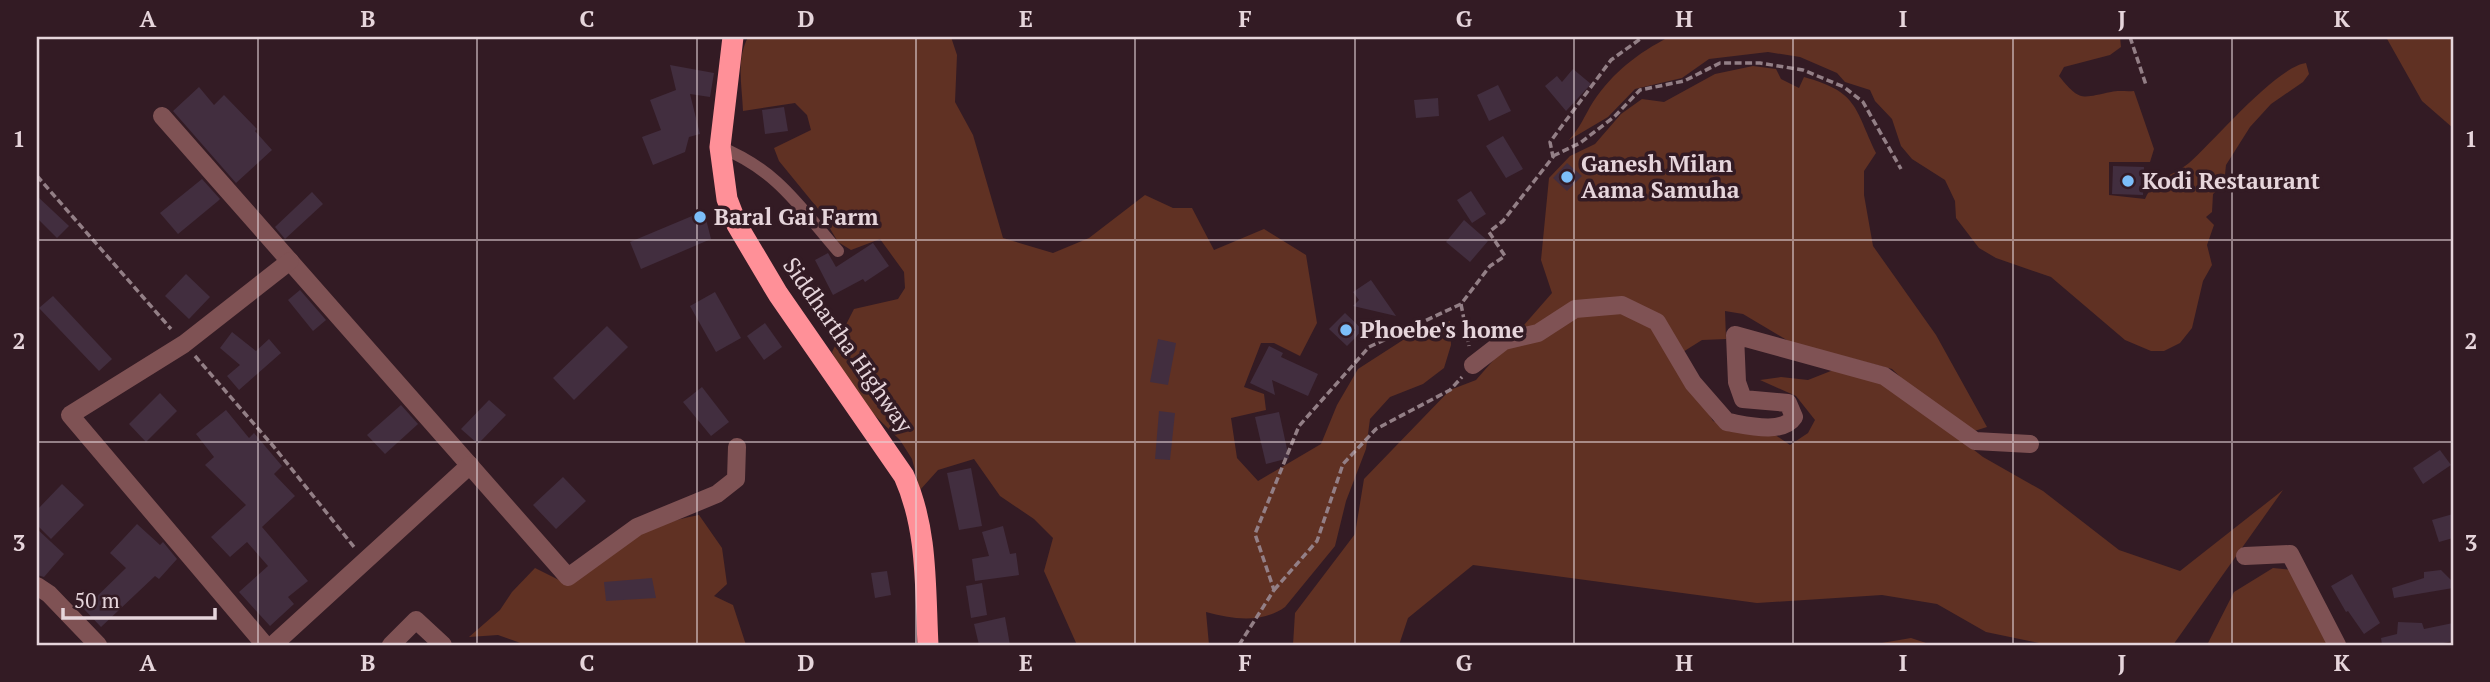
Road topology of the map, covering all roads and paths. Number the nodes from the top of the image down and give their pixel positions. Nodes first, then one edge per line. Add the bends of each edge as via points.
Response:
1 (733, 37) edge
2 (1643, 37) edge
3 (2130, 37) edge
4 (2146, 85) dead end
5 (162, 116) dead end
6 (720, 147) junction
7 (1553, 157) junction
8 (1901, 169) dead end
9 (37, 176) edge
10 (838, 251) dead end
11 (289, 261) junction
12 (1461, 304) junction
13 (184, 344) junction
14 (1473, 365) junction
15 (2030, 444) dead end
16 (737, 447) dead end
17 (470, 465) junction
18 (2245, 556) dead end
19 (365, 561) junction
20 (1274, 590) junction
21 (41, 595) edge
22 (98, 645) edge
23 (265, 645) edge
24 (272, 645) edge
25 (391, 645) edge
26 (443, 645) edge
27 (928, 645) edge
28 (1239, 645) edge
29 (2337, 645) edge

1 - 6 highway, Siddhartha Highway
2 - 7 path via 1611,60 1568,116 1550,142
3 - 4 path
5 - 11 street
6 - 10 lane via 778,180
6 - 27 highway, Siddhartha Highway via 724,186 737,225 778,294 889,450 915,501 922,532
7 - 8 path via 1614,117 1640,90 1684,81 1720,63 1760,63 1803,70 1844,87 1863,102
7 - 12 path via 1503,221 1489,232 1505,256 1490,266
9 - 13 path
11 - 13 street
11 - 17 street
12 - 14 path
12 - 20 path via 1369,347 1299,426 1255,534
13 - 19 path
13 - 23 street via 70,415
14 - 15 street via 1504,341 1538,333 1575,309 1622,305 1657,322 1693,383 1727,422 1780,428 1794,417 1788,403 1743,399 1737,382 1735,335 1884,376 1975,441
14 - 20 path via 1450,390 1376,429 1343,464 1317,541
16 - 17 street via 736,479 717,494 638,527 568,577
17 - 19 street
18 - 29 street via 2290,554
19 - 24 street
20 - 28 path
21 - 22 street
25 - 26 street via 416,620

